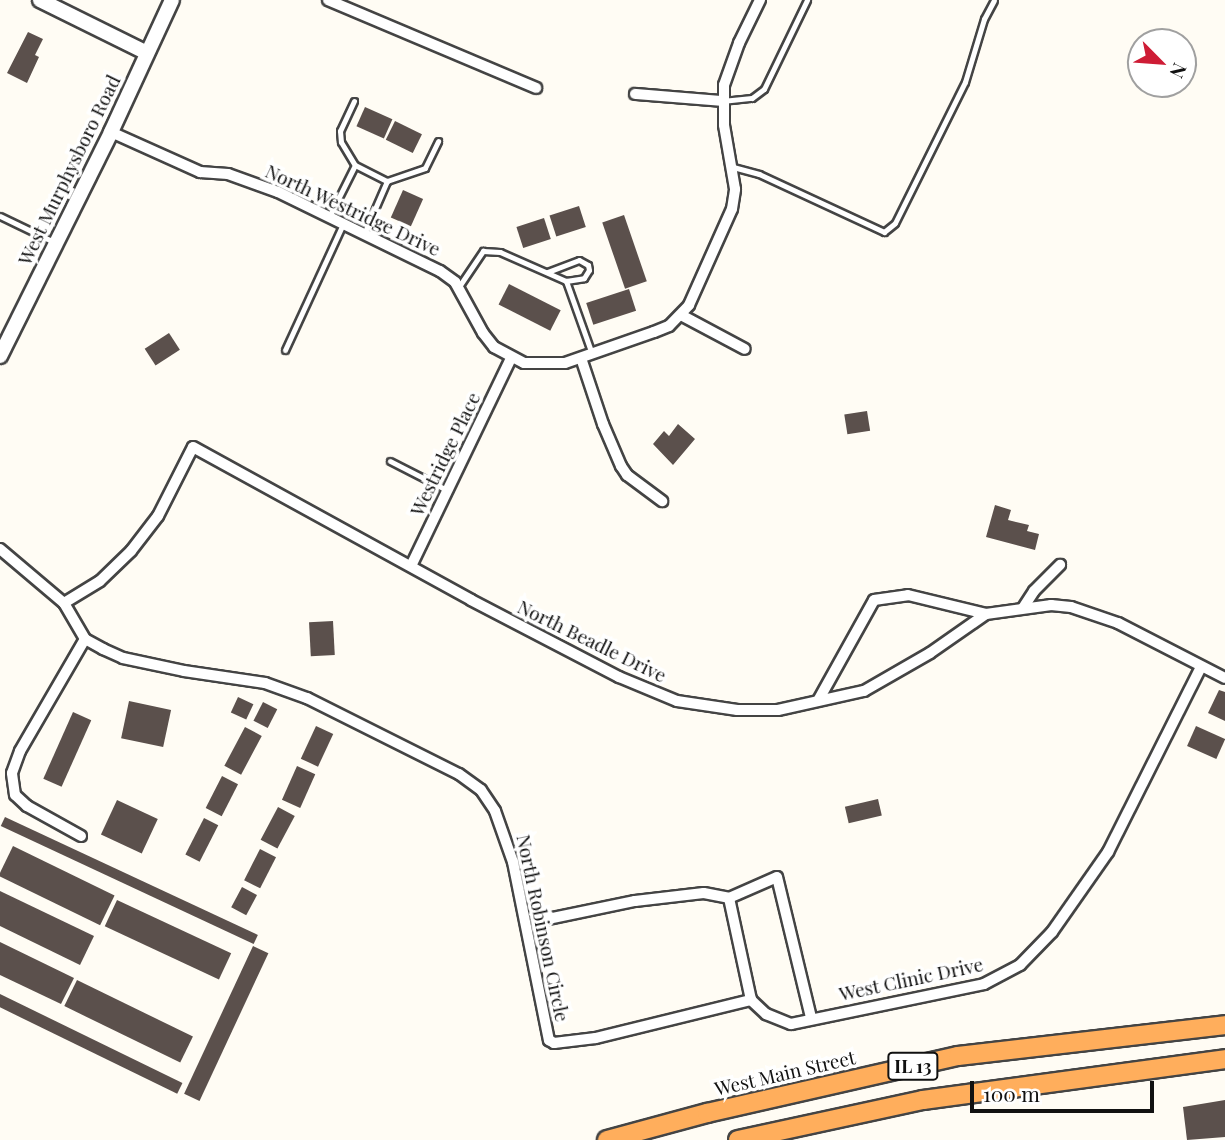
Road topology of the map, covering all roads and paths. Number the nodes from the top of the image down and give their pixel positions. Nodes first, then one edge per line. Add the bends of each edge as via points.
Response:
1 (40, 0) edge
2 (172, 0) edge
3 (328, 0) edge
4 (761, 0) edge
5 (807, 0) edge
6 (994, 0) edge
7 (145, 52) junction
8 (536, 88) dead end
9 (635, 94) dead end
10 (354, 101) dead end
11 (722, 101) junction
12 (111, 132) junction
13 (438, 141) dead end
14 (355, 165) junction
15 (733, 167) junction
16 (387, 181) junction
17 (0, 216) edge
18 (329, 217) junction
19 (343, 224) junction
20 (364, 234) junction
21 (56, 243) junction
22 (547, 272) junction
23 (566, 281) junction
24 (458, 288) junction
25 (681, 315) junction
26 (746, 349) dead end
27 (285, 350) dead end
28 (0, 356) edge
29 (587, 356) junction
30 (511, 358) junction
31 (390, 461) dead end
32 (447, 490) junction
33 (662, 501) dead end
34 (0, 549) edge
35 (1060, 565) dead end
36 (411, 566) junction
37 (64, 603) junction
38 (1023, 608) junction
39 (986, 614) junction
40 (85, 639) junction
41 (1200, 667) junction
42 (1225, 678) edge
43 (819, 699) junction
44 (81, 836) dead end
45 (729, 898) junction
46 (543, 920) dead end
47 (751, 1000) junction
48 (811, 1018) junction
49 (1225, 1025) edge
50 (1225, 1059) edge
51 (607, 1140) edge
52 (738, 1140) edge

1 - 7 street
2 - 7 street, West Murphysboro Road
3 - 8 street
4 - 11 street via 730,64
5 - 11 lane via 764,89 752,98
6 - 15 lane via 965,82 895,223 884,232 759,174
7 - 12 street, West Murphysboro Road
9 - 11 street
10 - 14 lane via 339,136
11 - 15 street
12 - 18 street, North Westridge Drive via 201,172 252,181
12 - 21 street, West Murphysboro Road
13 - 16 lane via 425,168
14 - 16 lane
14 - 18 lane
15 - 25 street via 728,223
16 - 20 lane
17 - 21 lane
18 - 19 street, North Westridge Drive
19 - 20 street, North Westridge Drive
19 - 27 lane
20 - 24 street, North Westridge Drive via 440,271
21 - 28 street, West Murphysboro Road
22 - 23 lane
22 - 23 lane via 579,261 588,265 584,278
22 - 24 lane via 500,252 483,251
23 - 29 lane
24 - 30 street, North Westridge Drive via 483,333
25 - 26 street
25 - 29 street via 654,332
29 - 30 street via 537,365
29 - 33 street via 603,424 621,466
30 - 32 street, Westridge Place
31 - 32 lane
32 - 36 street, Westridge Place
34 - 37 street
35 - 38 street
36 - 37 street, North Beadle Drive via 193,447 158,516 131,551 100,581
36 - 43 street, North Beadle Drive via 619,677 677,701 737,710 778,710
37 - 40 street
38 - 39 street, North Beadle Drive
38 - 41 street, North Beadle Drive via 1071,607 1118,623
39 - 43 street, North Beadle Drive via 864,691
39 - 43 street via 908,596 874,600
40 - 44 street via 12,773 15,795 27,806
40 - 47 street, North Robinson Circle via 123,658 244,678 307,698 448,768 481,790 510,849 549,1040 554,1044
41 - 42 street, North Beadle Drive
41 - 48 street, West Clinic Drive via 1108,852 1040,947 1020,965 984,984
45 - 46 street via 704,893 635,901
45 - 47 street
45 - 48 street via 777,877
47 - 48 street, West Clinic Drive via 780,1022
49 - 51 highway, West Main Street / IL 13 via 958,1056 707,1112
50 - 52 highway, IL 13 via 923,1100

